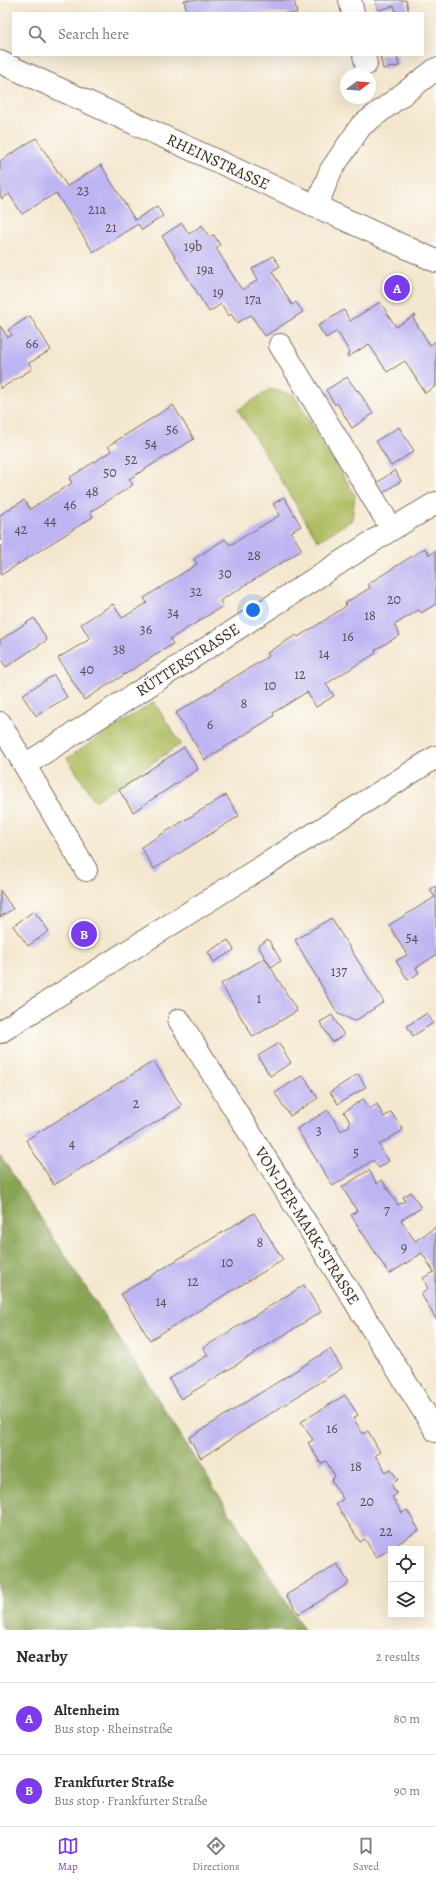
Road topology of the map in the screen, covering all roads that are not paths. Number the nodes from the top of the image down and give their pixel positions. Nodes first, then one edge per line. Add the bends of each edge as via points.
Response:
1 (350, 0) edge
2 (353, 12) edge
3 (0, 62) edge
4 (436, 69) edge
5 (316, 207) junction
6 (436, 261) edge
7 (280, 345) dead end
8 (436, 503) edge
9 (392, 529) junction
10 (0, 723) edge
11 (436, 757) edge
12 (25, 765) junction
13 (86, 870) dead end
14 (179, 1020) dead end
15 (0, 1032) edge
16 (436, 1431) edge

1 - 2 street
3 - 5 street, RHEINSTRASSE
4 - 5 street via 361,126 331,170
5 - 6 street, RHEINSTRASSE
7 - 9 street
8 - 9 street, RÜTTERSTRASSE
9 - 12 street, RÜTTERSTRASSE
10 - 12 street
11 - 15 street
12 - 13 street
14 - 16 street, VON-DER-MARK-STRASSE

